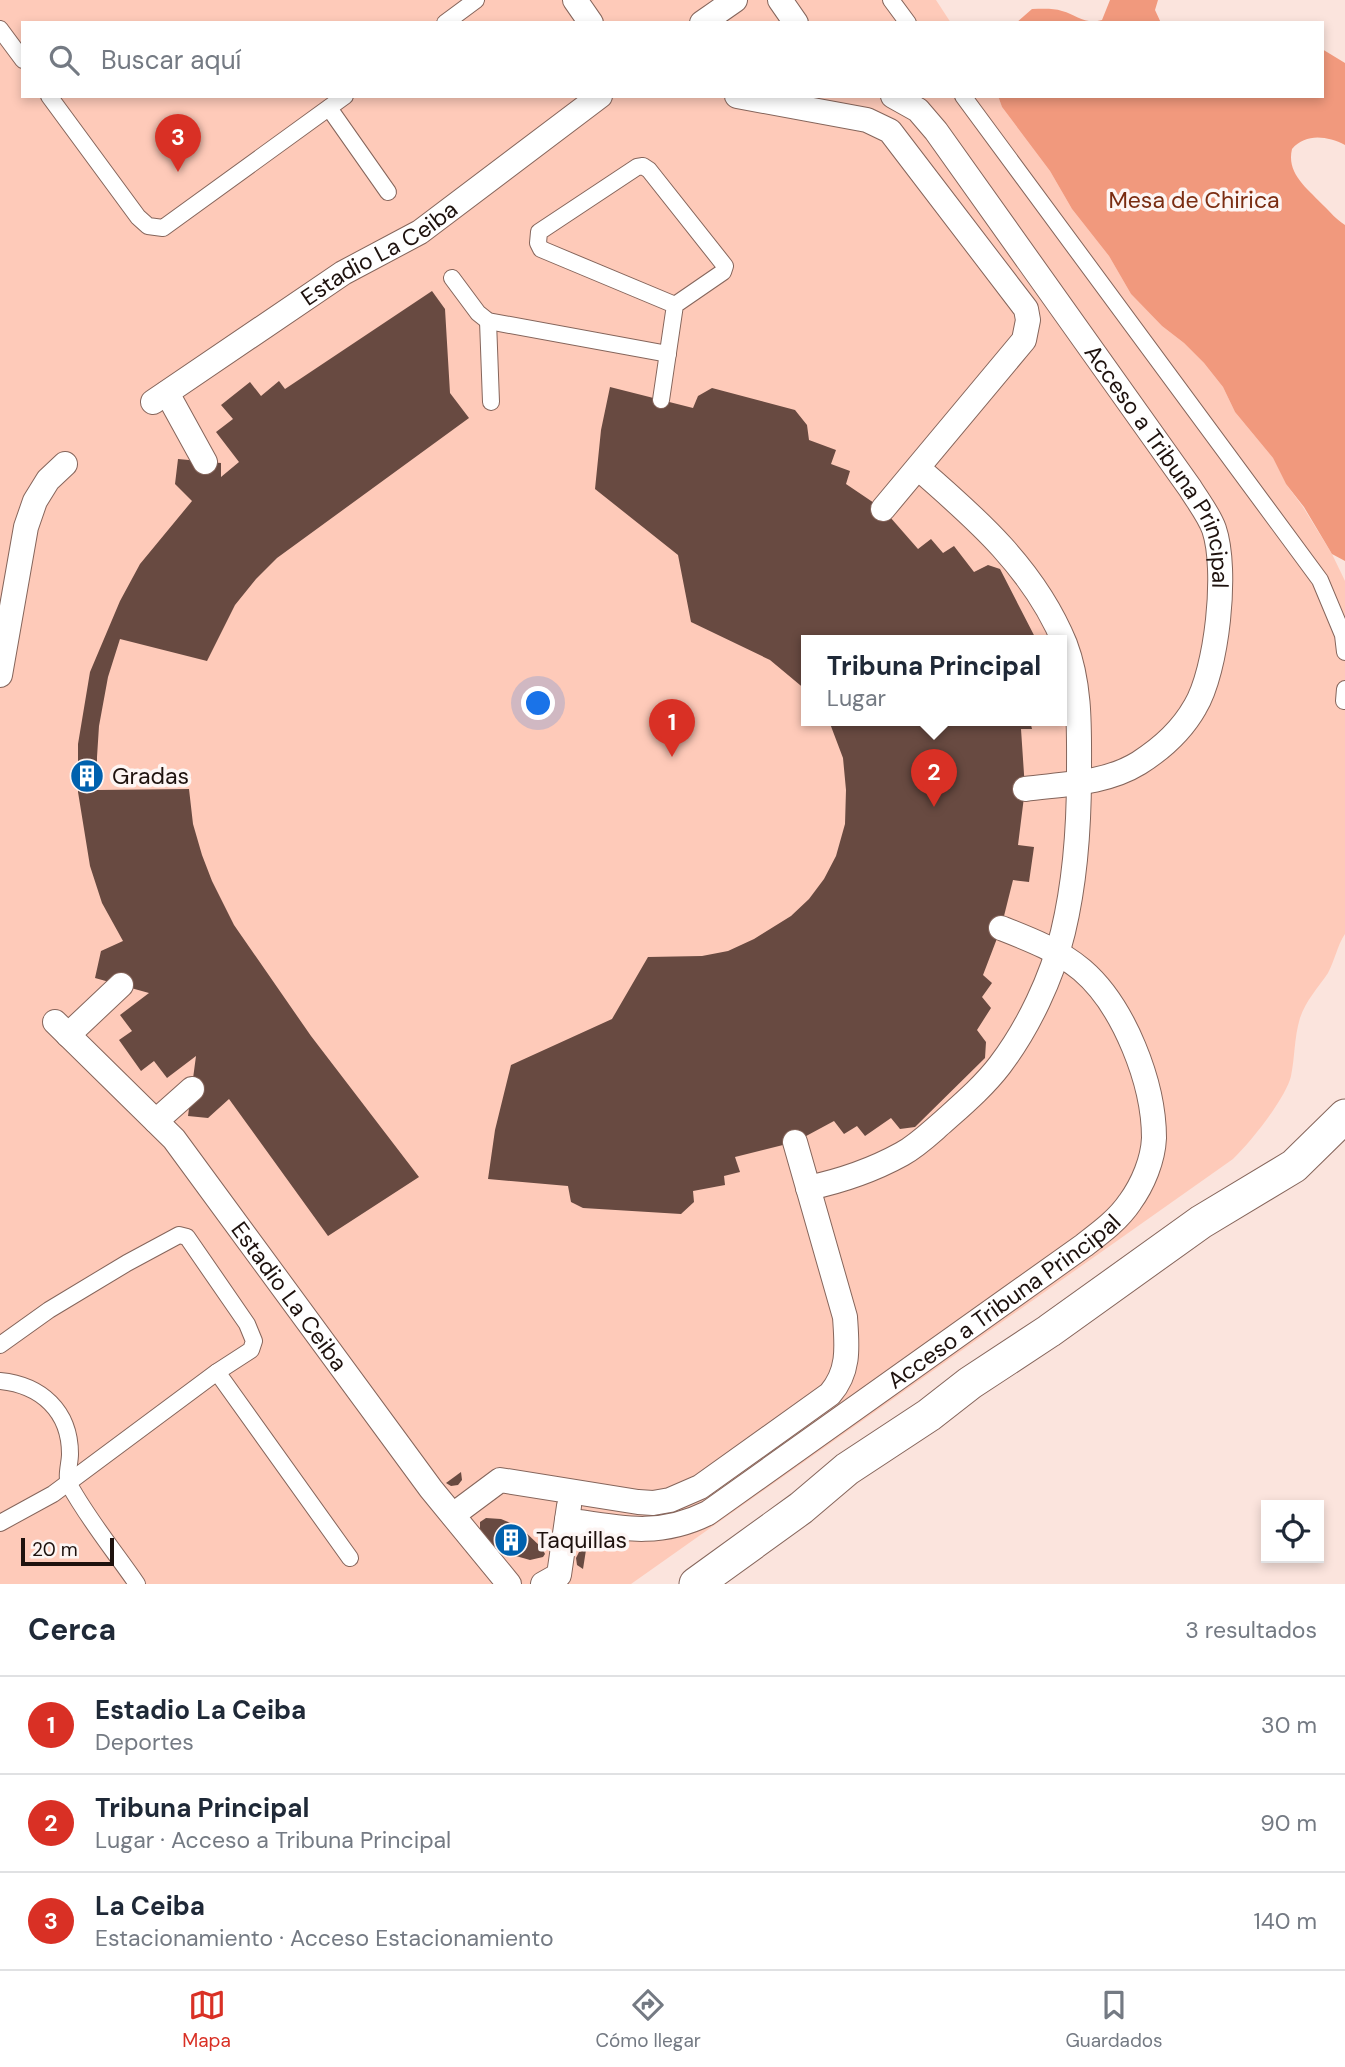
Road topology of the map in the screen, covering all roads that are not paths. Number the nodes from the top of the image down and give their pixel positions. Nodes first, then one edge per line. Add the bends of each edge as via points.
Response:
1 (476, 0) edge
2 (575, 0) edge
3 (735, 0) edge
4 (780, 0) edge
5 (891, 0) edge
6 (448, 21) edge
7 (590, 21) edge
8 (705, 21) edge
9 (795, 21) edge
10 (907, 21) edge
11 (0, 29) edge
12 (21, 57) edge
13 (50, 98) edge
14 (342, 98) edge
15 (597, 98) edge
16 (759, 98) edge
17 (897, 98) edge
18 (964, 98) edge
19 (793, 101) edge
20 (329, 108) junction
21 (388, 192) dead end
22 (452, 278) dead end
23 (675, 305) junction
24 (488, 321) junction
25 (668, 354) junction
26 (661, 400) dead end
27 (491, 402) dead end
28 (205, 462) dead end
29 (65, 464) dead end
30 (918, 468) junction
31 (883, 509) dead end
32 (1060, 635) edge
33 (1067, 652) edge
34 (1345, 652) edge
35 (0, 674) edge
36 (1079, 782) junction
37 (1025, 789) dead end
38 (1001, 928) dead end
39 (1056, 953) junction
40 (121, 985) dead end
41 (192, 1089) dead end
42 (1345, 1116) edge
43 (156, 1121) junction
44 (795, 1142) dead end
45 (808, 1188) junction
46 (0, 1345) edge
47 (217, 1372) junction
48 (0, 1381) edge
49 (68, 1483) junction
50 (570, 1491) junction
51 (462, 1509) junction
52 (567, 1520) junction
53 (0, 1523) edge
54 (350, 1558) dead end
55 (137, 1584) edge
56 (509, 1584) edge
57 (543, 1584) edge
58 (696, 1584) edge

1 - 6 lane
2 - 7 street
3 - 8 street
4 - 9 street
5 - 10 lane
11 - 12 lane
13 - 20 lane via 138,217 155,228 177,219
14 - 20 lane
15 - 28 street, Estadio La Ceiba via 420,232 221,344 160,397
16 - 19 street
17 - 36 street, Acceso a Tribuna Principal via 918,110 936,131 1214,527 1220,592 1211,666 1195,707 1166,742 1137,764 1111,776
18 - 34 lane via 1320,580 1343,635
19 - 30 street via 867,120 890,131 1026,309 1024,340
20 - 21 lane
22 - 24 lane
23 - 23 lane via 541,250 539,232 643,166 725,266 723,272
23 - 25 lane
24 - 25 lane
24 - 27 lane
25 - 26 lane
29 - 35 street via 35,501 26,527
30 - 31 street
30 - 32 street via 1018,563
33 - 36 street via 1079,715
36 - 37 street, Acceso a Tribuna Principal
36 - 39 street via 1069,899
38 - 39 street, Acceso a Tribuna Principal
39 - 45 street via 1041,994 1009,1052 965,1103 902,1154 852,1176
39 - 52 street, Acceso a Tribuna Principal via 1083,971 1108,999 1143,1073 1154,1140 1142,1182 1130,1203 1083,1246 708,1513 680,1526 642,1530
40 - 43 street, Estadio La Ceiba via 62,1028
41 - 43 street
42 - 58 street via 1294,1166 1201,1222 970,1383
43 - 51 street, Estadio La Ceiba via 174,1139 431,1489
44 - 45 street
45 - 50 street via 845,1317 846,1361 838,1385 788,1425 683,1495 653,1503
46 - 47 lane via 48,1310 179,1235 187,1237 254,1341 251,1350
47 - 49 lane
47 - 54 lane
48 - 49 lane via 31,1387 53,1406 65,1425 70,1452
49 - 53 lane
49 - 55 lane
50 - 51 street via 500,1480
50 - 52 street
51 - 56 street, Estadio La Ceiba
52 - 57 street via 559,1575

